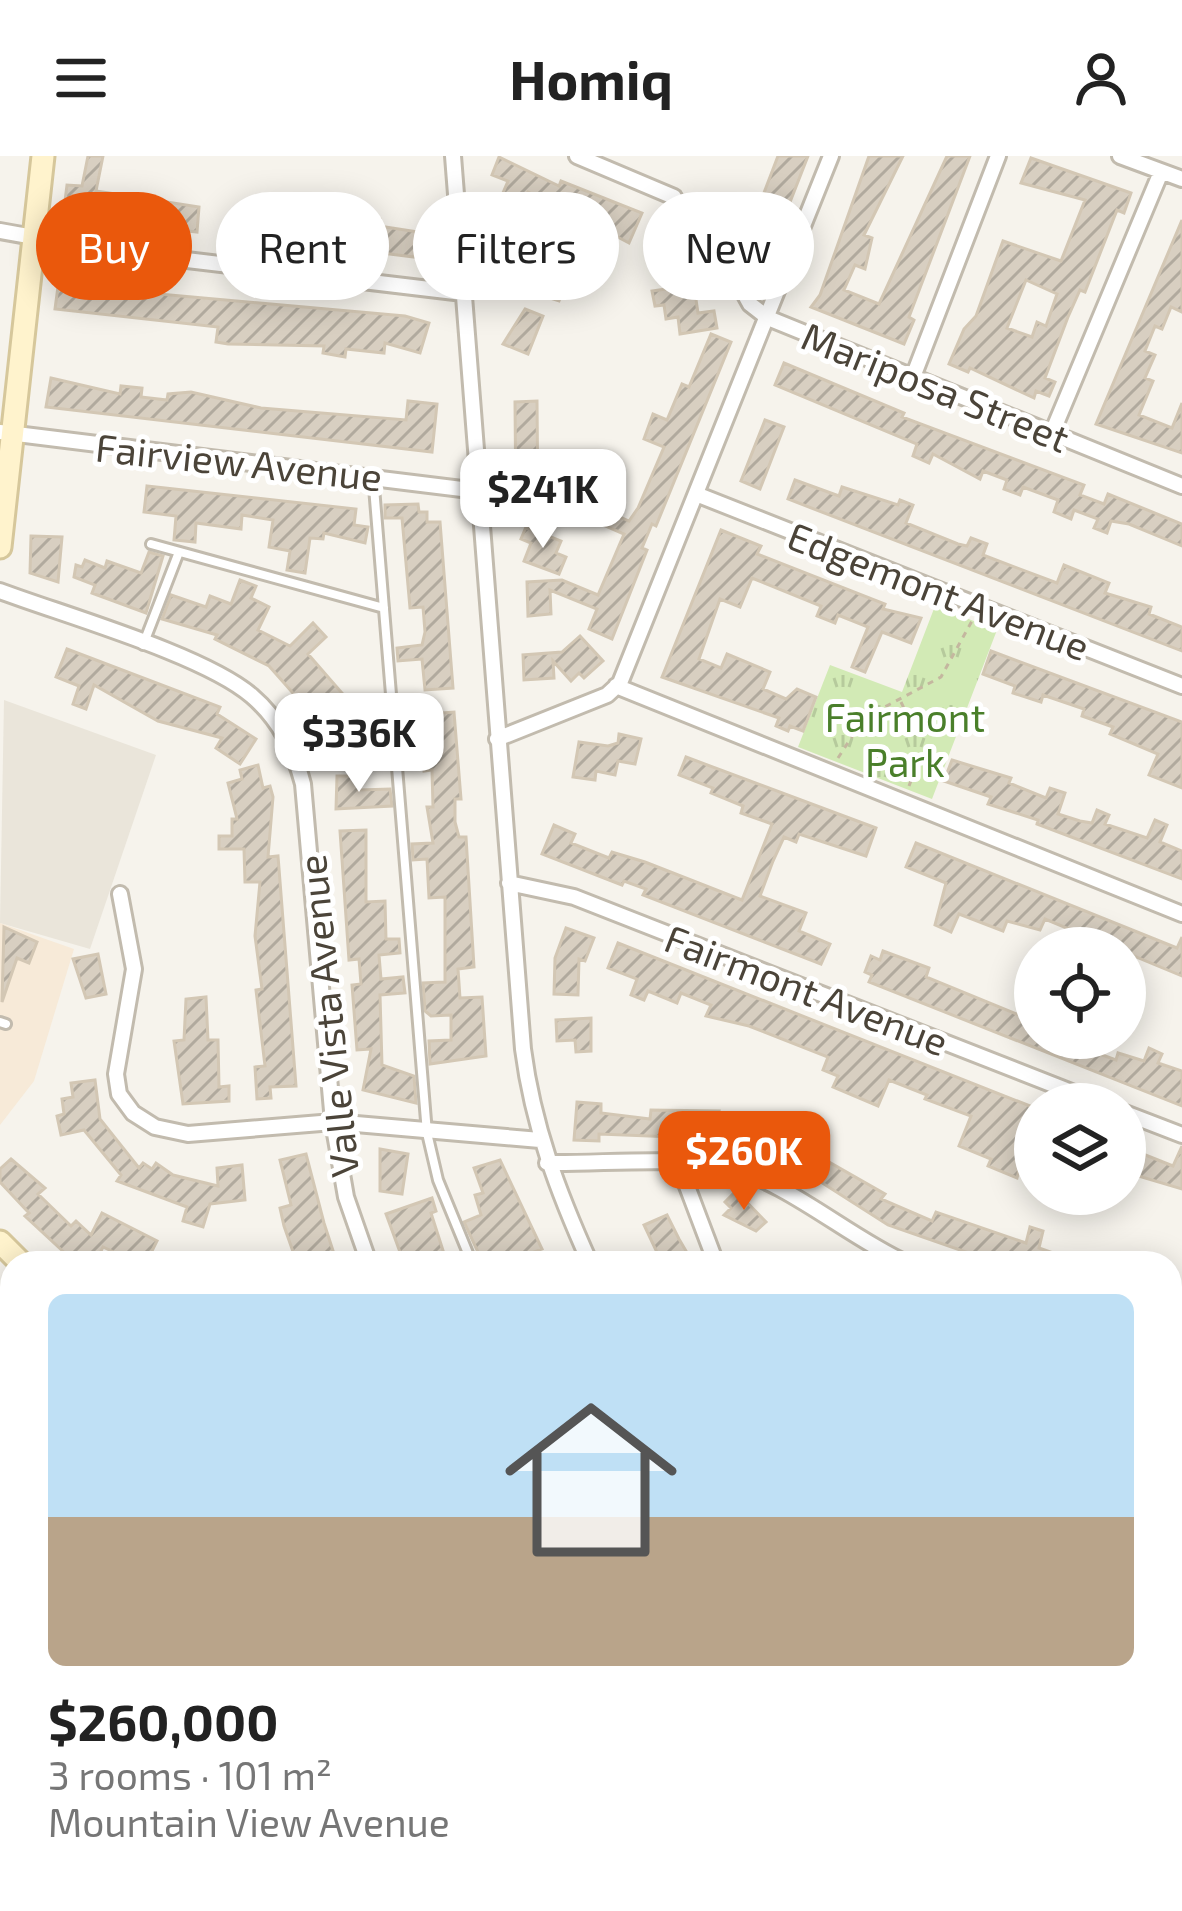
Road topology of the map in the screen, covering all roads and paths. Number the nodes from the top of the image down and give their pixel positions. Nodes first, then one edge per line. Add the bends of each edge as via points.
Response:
1 (43, 156) edge
2 (454, 156) edge
3 (577, 156) edge
4 (832, 156) edge
5 (998, 156) edge
6 (1120, 156) edge
7 (1162, 172) junction
8 (1182, 179) edge
9 (456, 192) edge
10 (662, 192) edge
11 (0, 231) edge
12 (33, 238) junction
13 (413, 287) edge
14 (464, 300) edge
15 (748, 300) edge
16 (768, 318) junction
17 (913, 377) junction
18 (6, 434) edge
19 (1052, 434) junction
20 (373, 474) junction
21 (1182, 486) edge
22 (478, 491) junction
23 (696, 494) junction
24 (151, 544) dead end
25 (0, 547) edge
26 (179, 552) junction
27 (0, 591) edge
28 (978, 607) junction
29 (384, 608) junction
30 (143, 645) junction
31 (616, 686) junction
32 (1182, 686) edge
33 (900, 701) junction
34 (908, 717) dead end
35 (497, 740) junction
36 (833, 777) junction
37 (509, 883) junction
38 (120, 894) dead end
39 (1182, 914) edge
40 (1048, 1083) edge
41 (1146, 1121) edge
42 (333, 1122) junction
43 (427, 1133) junction
44 (1182, 1135) edge
45 (541, 1140) junction
46 (548, 1163) junction
47 (679, 1165) junction
48 (365, 1251) edge
49 (467, 1251) edge
50 (585, 1251) edge
51 (711, 1251) edge
52 (880, 1251) edge

1 - 12 main road
2 - 9 street
3 - 10 street
4 - 16 street
5 - 17 street
6 - 7 street
7 - 8 street
7 - 19 street
11 - 12 street
12 - 13 street
12 - 18 main road
14 - 22 street
15 - 16 street, Mariposa Street
16 - 17 street, Mariposa Street
16 - 23 street
17 - 19 street, Mariposa Street
18 - 20 street, Fairview Avenue
18 - 25 main road
19 - 21 street, Mariposa Street
20 - 22 street, Fairview Avenue
20 - 29 lane
22 - 35 street
23 - 28 street, Edgemont Avenue
23 - 31 street
24 - 26 lane
26 - 29 lane
26 - 30 lane
27 - 30 street, Valle Vista Avenue
28 - 32 street, Edgemont Avenue
28 - 33 path via 952,664
29 - 43 lane
30 - 42 street, Valle Vista Avenue via 251,695 296,759
31 - 35 street
31 - 36 street
33 - 34 path
33 - 36 path via 856,727
35 - 37 street
36 - 39 street
37 - 40 street, Fairmont Avenue via 574,897
37 - 45 street via 523,1049
38 - 42 street via 134,969 116,1075 133,1113 188,1134
41 - 44 street
42 - 43 street
42 - 48 street, Valle Vista Avenue
43 - 45 street
43 - 49 lane
45 - 46 street
46 - 47 street
46 - 50 street
47 - 51 street
47 - 52 street via 725,1167 767,1183

